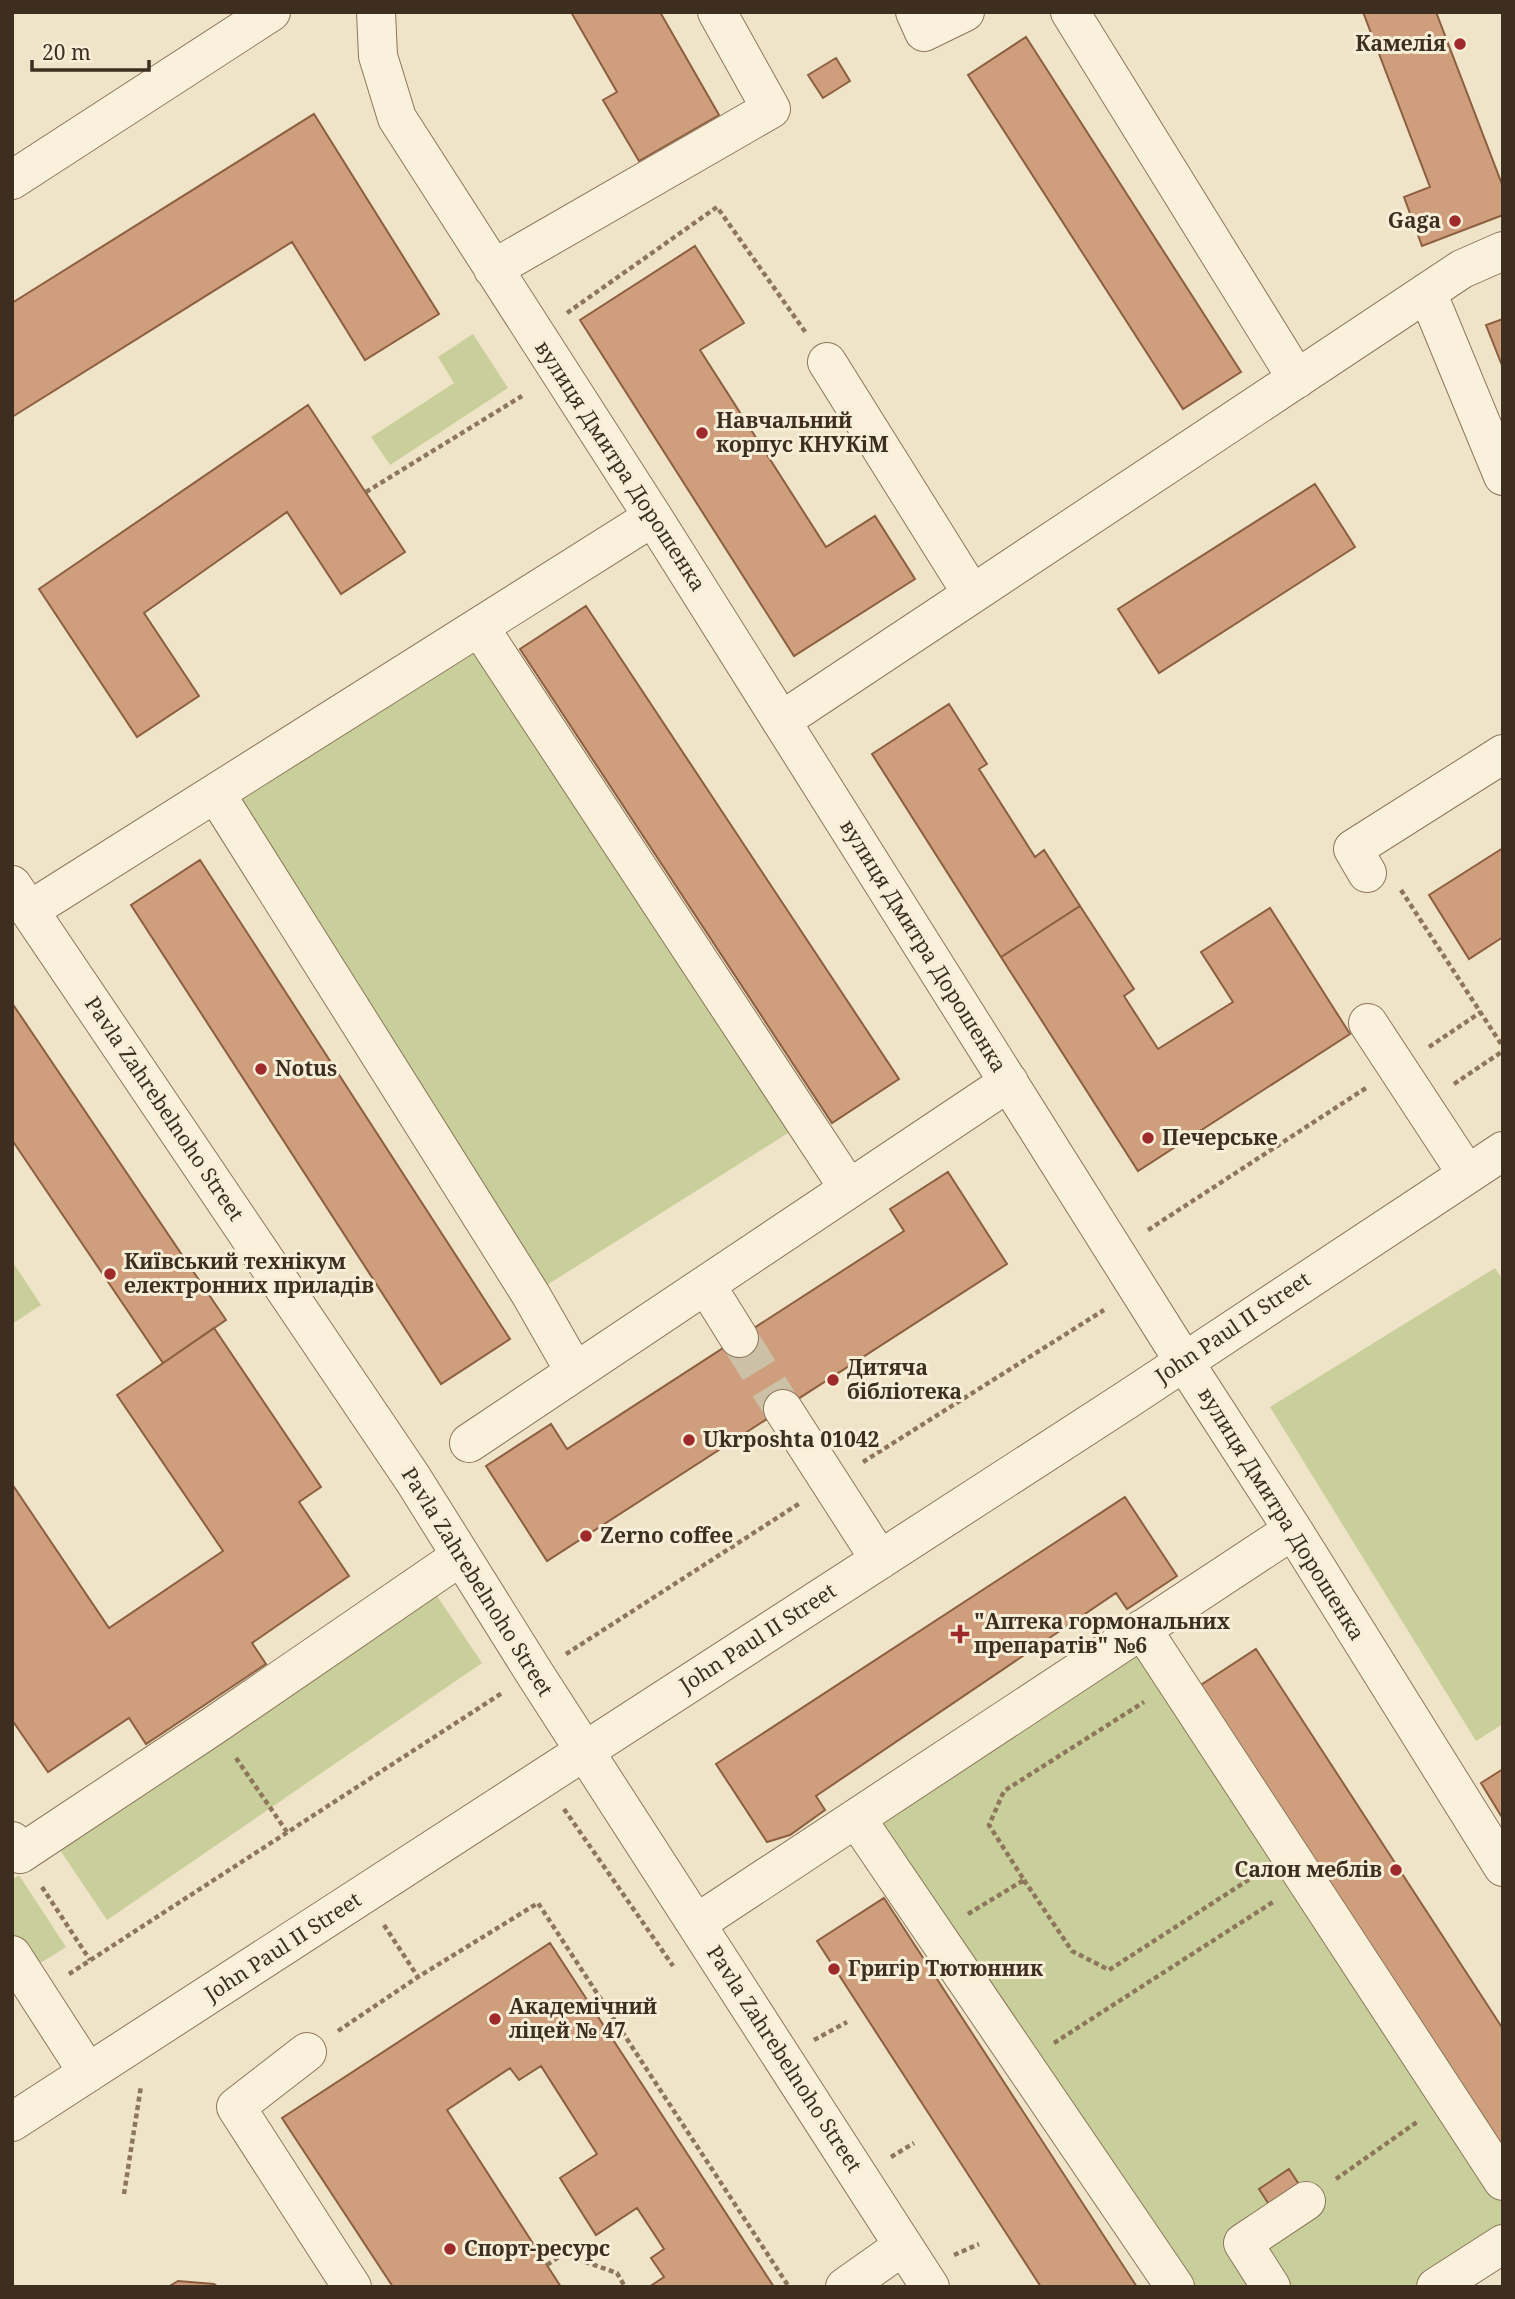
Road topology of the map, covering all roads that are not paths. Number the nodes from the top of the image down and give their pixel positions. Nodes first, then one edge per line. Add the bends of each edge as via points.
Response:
1 (376, 12) edge
2 (717, 12) edge
3 (915, 12) edge
4 (965, 12) edge
5 (1070, 12) edge
6 (252, 17) edge
7 (12, 180) edge
8 (1503, 251) edge
9 (493, 269) junction
10 (1427, 292) junction
11 (827, 362) road end
12 (1297, 379) junction
13 (1503, 476) edge
14 (653, 517) junction
15 (972, 594) junction
16 (480, 628) junction
17 (781, 721) junction
18 (1503, 754) edge
19 (216, 794) junction
20 (1367, 856) road end
21 (21, 898) edge
22 (1368, 1023) dead end
23 (1009, 1082) junction
24 (1503, 1151) edge
25 (1467, 1174) junction
26 (849, 1189) junction
27 (706, 1285) junction
28 (739, 1338) tunnel mouth
29 (1183, 1360) junction
30 (575, 1372) junction
31 (783, 1409) tunnel mouth
32 (470, 1443) dead end
33 (1293, 1530) junction
34 (461, 1556) junction
35 (880, 1560) junction
36 (1142, 1629) junction
37 (586, 1750) junction
38 (856, 1818) junction
39 (12, 1841) edge
40 (1503, 1867) edge
41 (697, 1923) junction
42 (12, 1955) edge
43 (307, 2052) road end
44 (88, 2073) junction
45 (12, 2122) edge
46 (1503, 2181) edge
47 (1306, 2201) road end
48 (1503, 2244) edge
49 (904, 2246) junction
50 (352, 2287) edge
51 (845, 2287) edge
52 (930, 2287) edge
53 (1175, 2287) edge
54 (1271, 2287) edge
55 (1436, 2287) edge

1 - 9 street, вулиця Дмитра Дорошенка via 377,56 397,118
2 - 9 street via 771,109
3 - 4 street via 924,32
5 - 12 street
6 - 7 street
8 - 10 street via 1462,269
9 - 14 street, вулиця Дмитра Дорошенка
10 - 12 street
10 - 13 street
11 - 15 street
12 - 15 street
14 - 16 street
14 - 17 street, вулиця Дмитра Дорошенка
15 - 17 street
16 - 19 street
16 - 26 street
17 - 23 street, вулиця Дмитра Дорошенка
18 - 20 street
19 - 21 street
19 - 30 street
21 - 34 street, Pavla Zahrebelnoho Street
22 - 25 street
23 - 26 street
23 - 29 street, вулиця Дмитра Дорошенка
24 - 25 street, John Paul II Street
25 - 29 street, John Paul II Street
26 - 27 street
27 - 28 street
27 - 30 street
29 - 33 street, вулиця Дмитра Дорошенка
29 - 35 street, John Paul II Street
30 - 32 street
31 - 35 street
33 - 36 street
33 - 40 street, вулиця Дмитра Дорошенка
34 - 37 street, Pavla Zahrebelnoho Street
34 - 39 street via 20,1854
35 - 37 street, John Paul II Street
36 - 38 street
36 - 46 street
37 - 41 street, Pavla Zahrebelnoho Street
37 - 44 street, John Paul II Street
38 - 41 street
38 - 53 street
41 - 49 street, Pavla Zahrebelnoho Street
42 - 44 street
43 - 50 street via 236,2107
44 - 45 street, John Paul II Street
47 - 54 street via 1243,2243
48 - 55 street
49 - 51 street
49 - 52 street, Pavla Zahrebelnoho Street

